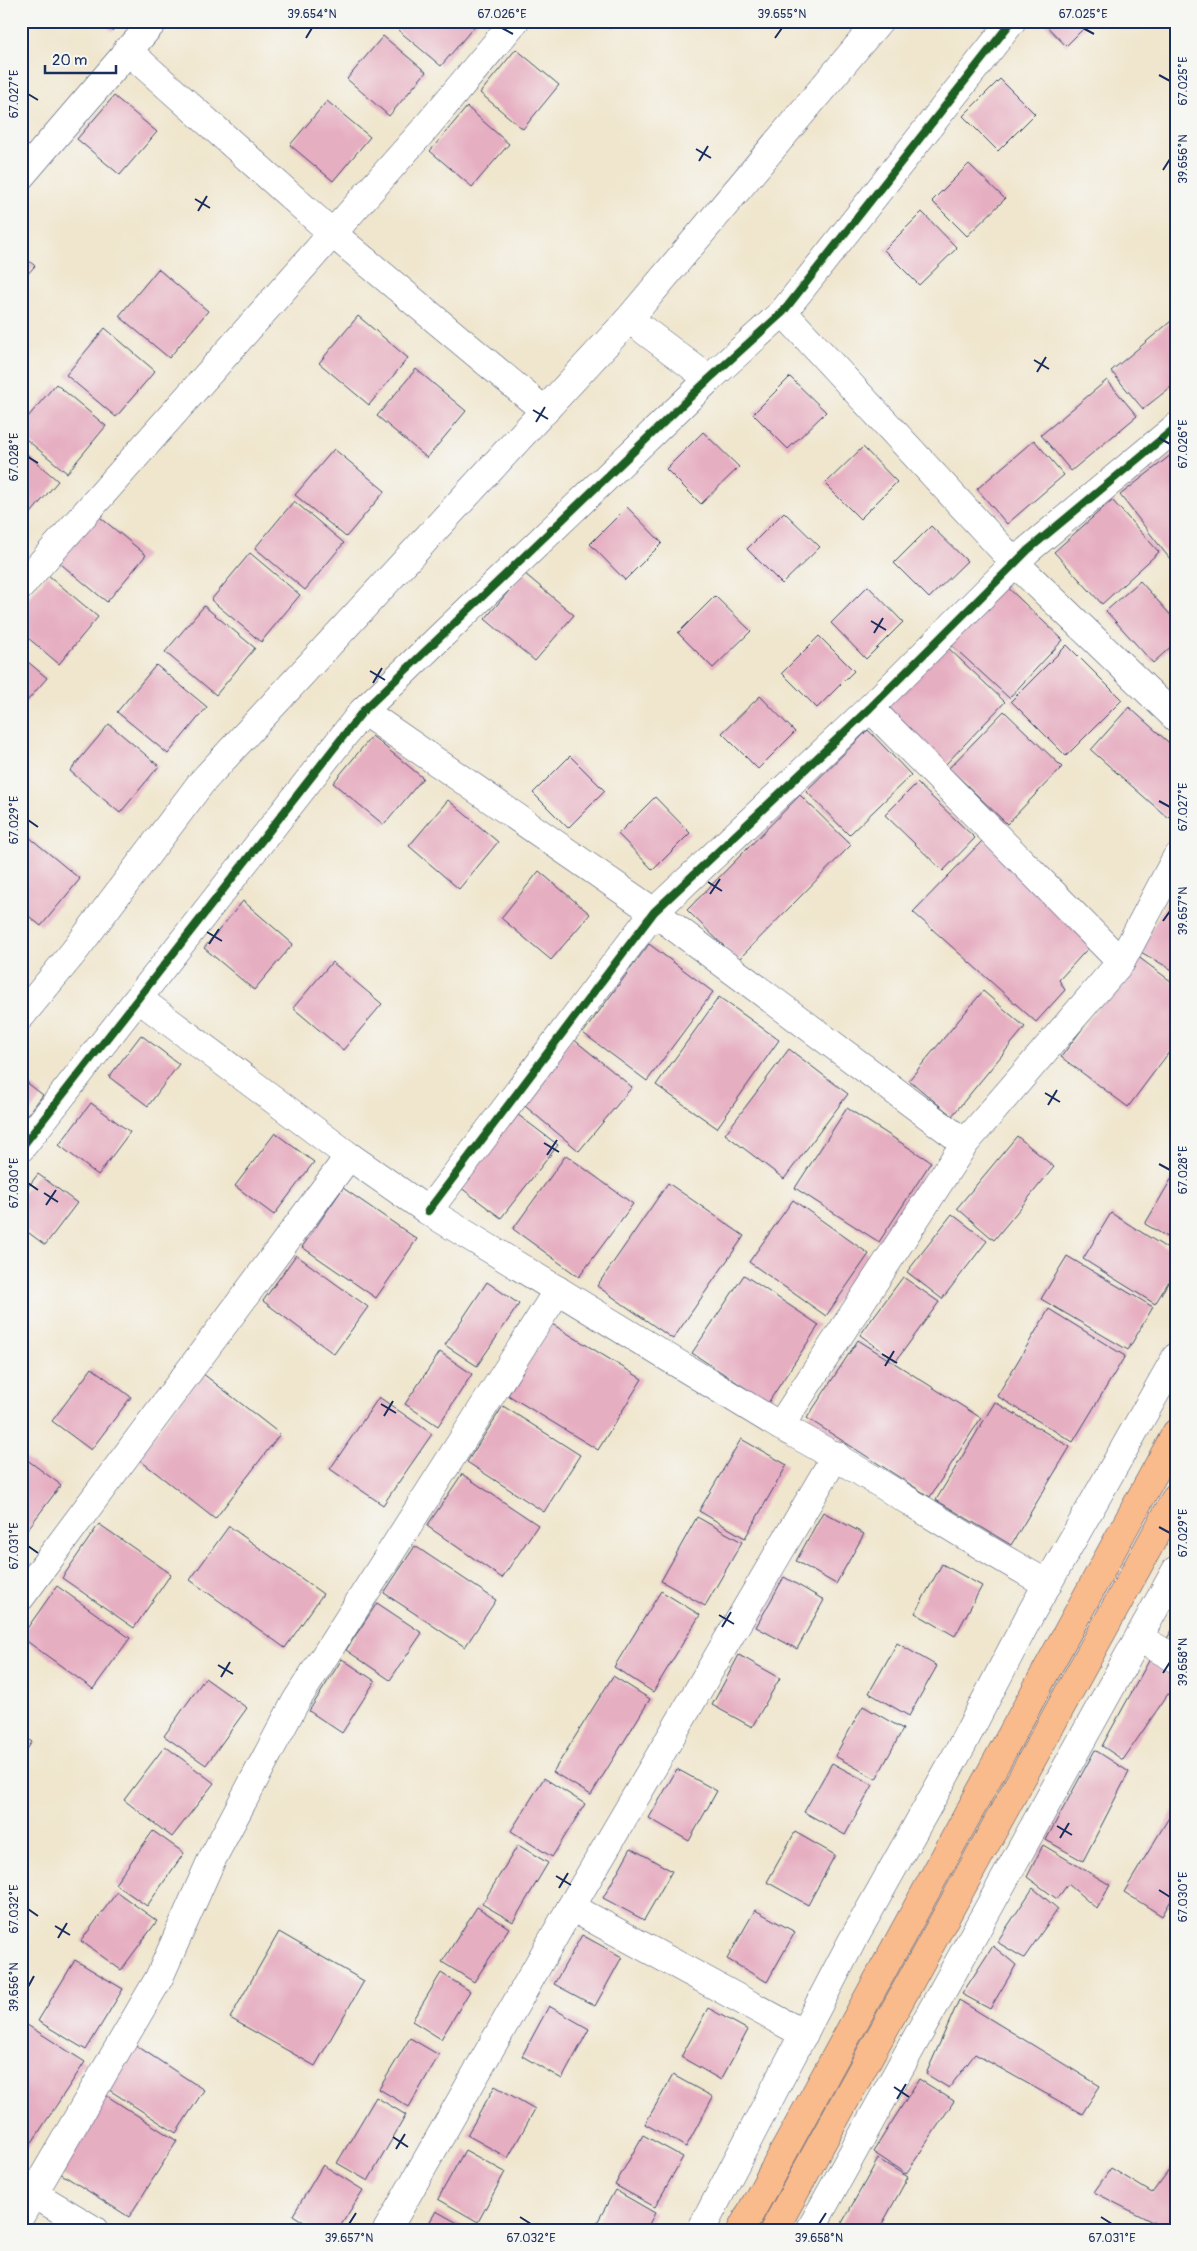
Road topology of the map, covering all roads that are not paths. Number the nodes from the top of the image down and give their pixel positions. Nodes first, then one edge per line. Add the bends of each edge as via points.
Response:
1 (154, 21) edge
2 (515, 21) edge
3 (880, 21) edge
4 (1012, 21) edge
5 (127, 50) junction
6 (21, 176) edge
7 (332, 233) junction
8 (783, 312) junction
9 (629, 319) junction
10 (709, 379) junction
11 (545, 411) junction
12 (1176, 427) edge
13 (1015, 562) junction
14 (21, 586) edge
15 (870, 708) junction
16 (363, 711) junction
17 (1176, 718) edge
18 (1176, 858) edge
19 (654, 912) junction
20 (1121, 962) junction
21 (139, 999) junction
22 (21, 1016) edge
23 (965, 1143) junction
24 (21, 1148) edge
25 (349, 1156) junction
26 (428, 1211) junction
27 (558, 1290) junction
28 (1176, 1357) edge
29 (780, 1426) junction
30 (1176, 1433) edge
31 (836, 1455) junction
32 (1176, 1497) edge
33 (1176, 1570) edge
34 (1048, 1584) junction
35 (21, 1597) edge
36 (1139, 1638) junction
37 (1176, 1659) edge
38 (571, 1907) junction
39 (804, 2034) junction
40 (26, 2199) edge
41 (94, 2230) edge
42 (387, 2230) edge
43 (701, 2230) edge
44 (742, 2230) edge
45 (774, 2230) edge
46 (810, 2230) edge

1 - 5 street
2 - 7 street
3 - 9 street
4 - 8 street
5 - 6 street
5 - 7 street
7 - 11 street
7 - 14 street
8 - 10 street
8 - 13 street
9 - 10 street
9 - 11 street
10 - 16 street
11 - 22 street via 201,783 73,953
12 - 13 street
13 - 15 street
13 - 17 street
15 - 19 street
15 - 20 street
16 - 19 street
16 - 21 street
18 - 20 street
19 - 23 street
19 - 26 street
20 - 23 street
21 - 24 street
21 - 25 street
23 - 29 street
25 - 26 street
25 - 35 street
26 - 27 street
27 - 29 street
27 - 40 street via 296,1701 211,1861 159,1978
28 - 34 street
29 - 31 street
30 - 44 main road
31 - 34 street
31 - 38 street
32 - 45 main road
33 - 36 street
34 - 39 street
36 - 37 street
36 - 46 street
38 - 39 street
38 - 42 street
39 - 43 street
40 - 41 street

